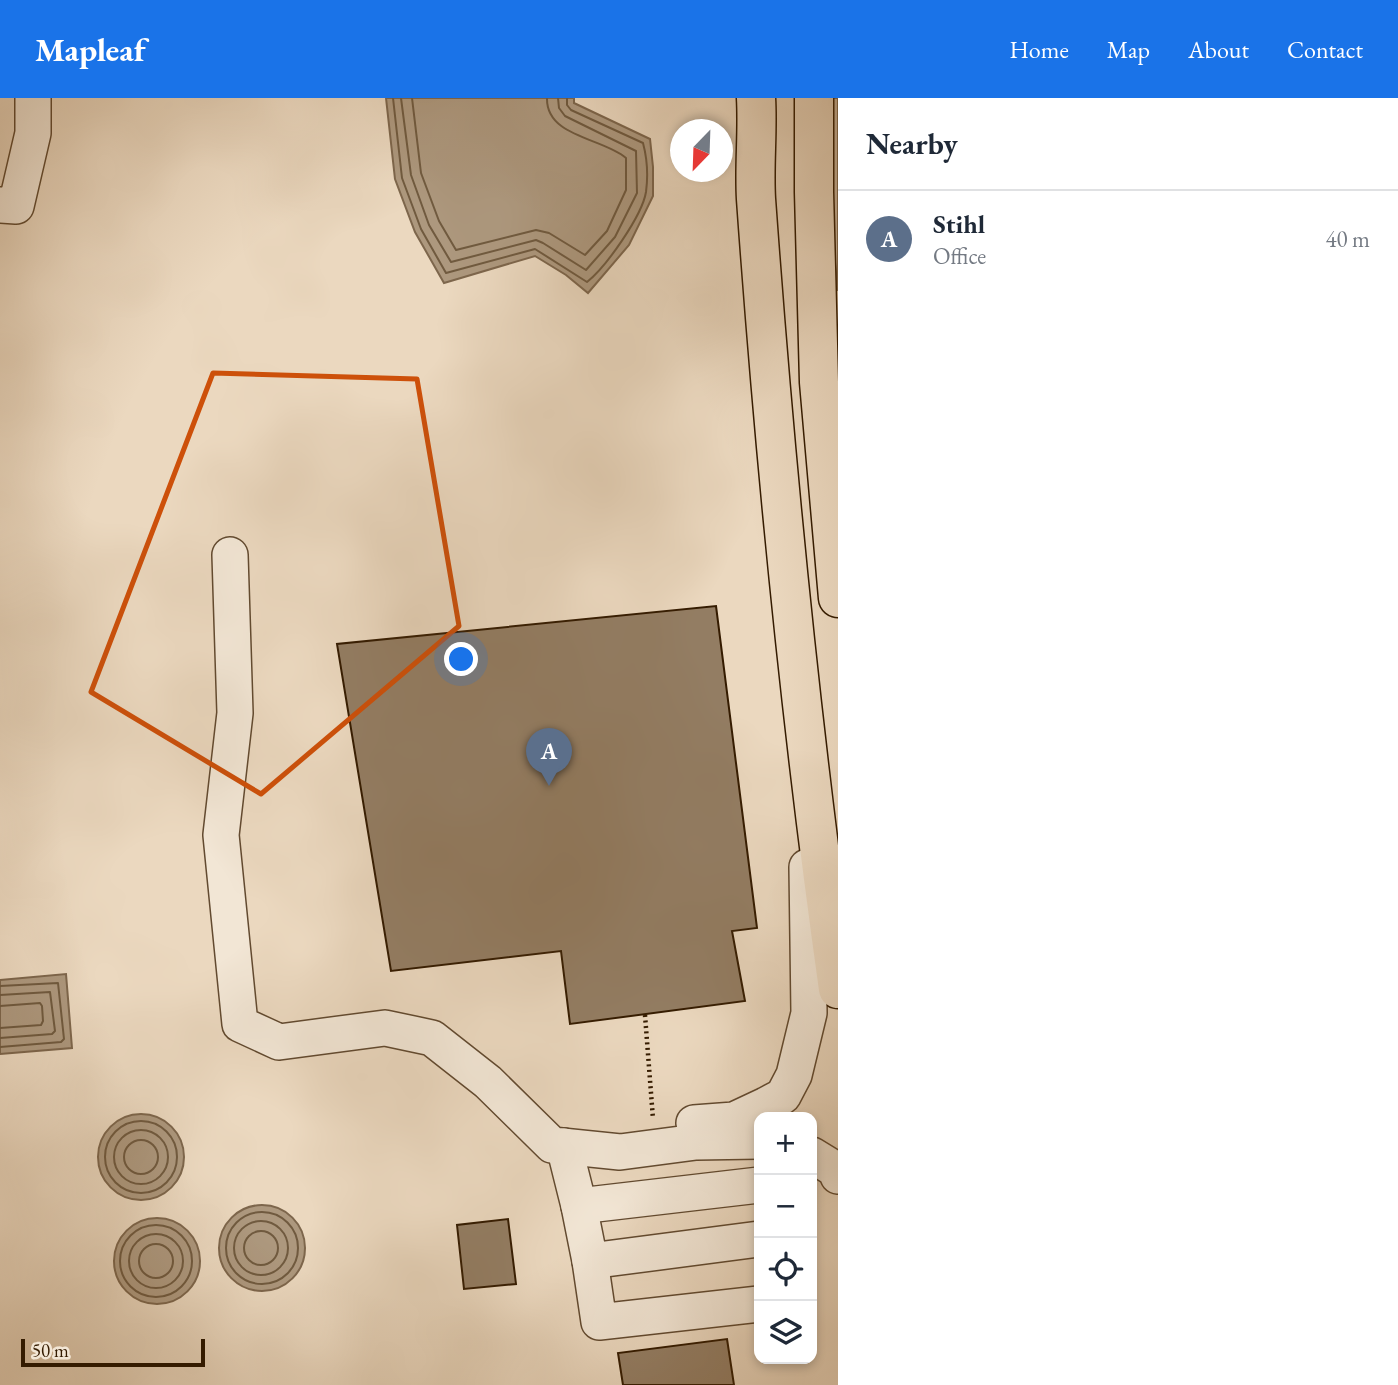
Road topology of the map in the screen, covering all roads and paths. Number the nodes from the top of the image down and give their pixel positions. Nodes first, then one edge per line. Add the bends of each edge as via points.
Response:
1 (33, 98) edge
2 (756, 98) edge
3 (814, 98) edge
4 (0, 205) edge
5 (230, 555) dead end
6 (838, 598) edge
7 (802, 720) junction
8 (838, 989) edge
9 (754, 1142) edge
10 (578, 1147) junction
11 (817, 1158) edge
12 (838, 1176) edge
13 (754, 1186) edge
14 (579, 1206) junction
15 (754, 1240) edge
16 (590, 1261) junction
17 (754, 1305) edge

1 - 4 lane via 33,133 16,206
2 - 7 main road via 756,195
3 - 6 main road via 819,382
5 - 10 lane via 235,713 220,835 240,1024 279,1042 385,1028 432,1038 488,1082 552,1145
7 - 8 main road
7 - 10 lane via 809,1013 794,1075 783,1097 734,1120 653,1127
9 - 10 lane via 696,1142 620,1152
10 - 14 lane
11 - 12 lane
13 - 14 lane
14 - 16 lane
15 - 16 lane
16 - 17 lane via 598,1322

